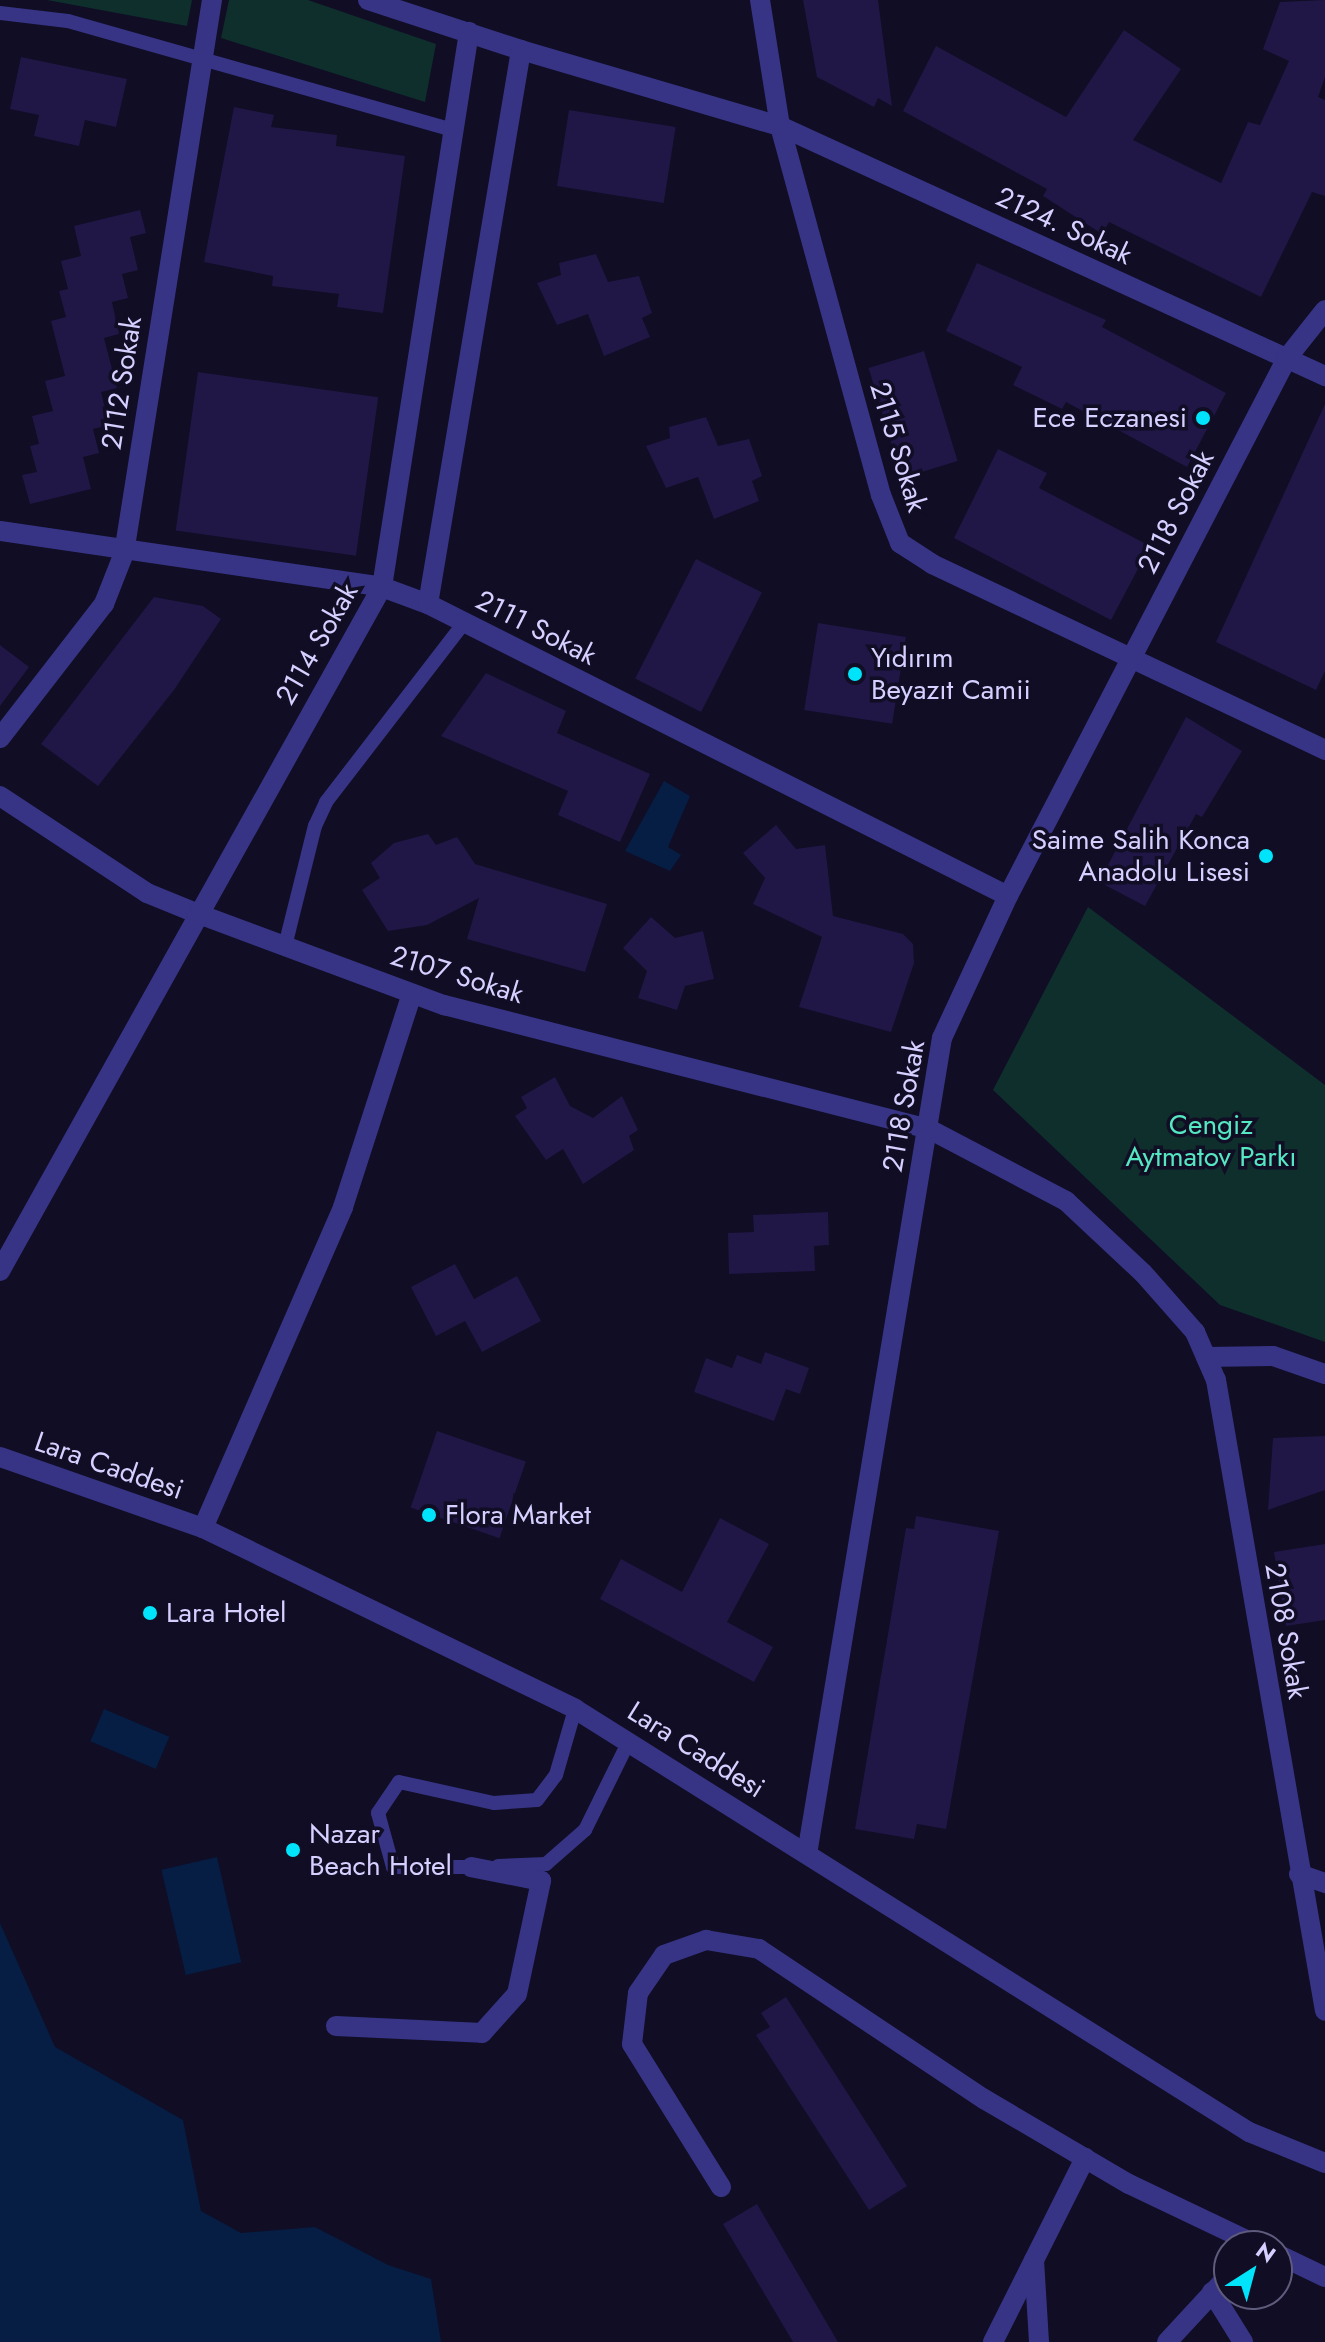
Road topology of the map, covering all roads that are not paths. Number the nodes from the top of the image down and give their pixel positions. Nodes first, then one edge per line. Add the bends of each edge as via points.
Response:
1 (212, 0) edge
2 (368, 0) edge
3 (760, 0) edge
4 (0, 13) edge
5 (469, 32) junction
6 (521, 50) junction
7 (199, 61) junction
8 (780, 126) junction
9 (454, 130) junction
10 (1325, 310) edge
11 (1287, 358) junction
12 (1325, 376) edge
13 (0, 531) edge
14 (124, 553) junction
15 (382, 587) junction
16 (428, 604) junction
17 (464, 623) junction
18 (1133, 656) junction
19 (0, 738) edge
20 (1325, 750) edge
21 (0, 796) edge
22 (1008, 896) junction
23 (196, 913) junction
24 (285, 946) junction
25 (412, 994) junction
26 (929, 1129) junction
27 (0, 1271) edge
28 (1206, 1357) junction
29 (1325, 1374) edge
30 (0, 1457) edge
31 (203, 1528) junction
32 (575, 1709) junction
33 (629, 1741) junction
34 (807, 1854) junction
35 (471, 1867) junction
36 (1299, 1874) junction
37 (1325, 1883) edge
38 (1325, 2011) edge
39 (336, 2026) dead end
40 (1085, 2158) junction
41 (1325, 2163) edge
42 (721, 2187) dead end
43 (1227, 2230) edge
44 (1034, 2260) junction
45 (1293, 2262) edge
46 (1325, 2277) edge
47 (1212, 2292) joint
48 (993, 2342) edge
49 (1039, 2342) edge
50 (1167, 2342) edge
51 (1243, 2342) edge

1 - 7 street, 2112 Sokak
2 - 5 street
3 - 8 street, 2115 Sokak
4 - 7 lane via 68,21
5 - 6 street, 2124. Sokak
5 - 9 street, 2114 Sokak
6 - 8 street, 2124. Sokak
6 - 16 street
7 - 9 lane
7 - 14 street, 2112 Sokak
8 - 11 street, 2124. Sokak
8 - 18 street, 2115 Sokak via 859,421 900,543 932,564
9 - 15 street, 2114 Sokak
10 - 11 street, 2118 Sokak
11 - 12 street, 2124. Sokak
11 - 18 street, 2118 Sokak
13 - 14 street, 2111 Sokak
14 - 15 street, 2111 Sokak
14 - 19 street, 2112 Sokak via 104,604
15 - 16 street, 2111 Sokak
15 - 23 street, 2114 Sokak
16 - 17 street, 2111 Sokak
17 - 22 street, 2111 Sokak
17 - 24 lane via 326,802 315,826
18 - 20 street, 2115 Sokak
18 - 22 street, 2118 Sokak
21 - 23 street, 2107 Sokak via 147,893
22 - 26 street, 2118 Sokak via 942,1038
23 - 24 street, 2107 Sokak
23 - 27 street, 2114 Sokak
24 - 25 street, 2107 Sokak
25 - 26 street, 2107 Sokak
25 - 31 street via 343,1207
26 - 28 street, 2108 Sokak via 1066,1201 1143,1273 1195,1332
26 - 34 street, 2118 Sokak
28 - 29 street via 1273,1356
28 - 36 street, 2108 Sokak via 1216,1380
30 - 31 street, Lara Caddesi
31 - 32 street, Lara Caddesi
32 - 33 street, Lara Caddesi
32 - 35 lane via 556,1775 537,1800 494,1803 399,1782 378,1813 393,1867
33 - 34 street, Lara Caddesi
33 - 35 lane via 585,1830 546,1864
34 - 41 street, Lara Caddesi via 1249,2132
35 - 39 street via 541,1881 517,1994 482,2033
36 - 37 street
36 - 38 street, 2108 Sokak
40 - 42 street via 984,2099 759,1949 706,1940 664,1955 638,1993 632,2044
40 - 43 street
40 - 44 street
44 - 48 street
44 - 49 street
45 - 46 street
47 - 50 street
47 - 51 street

